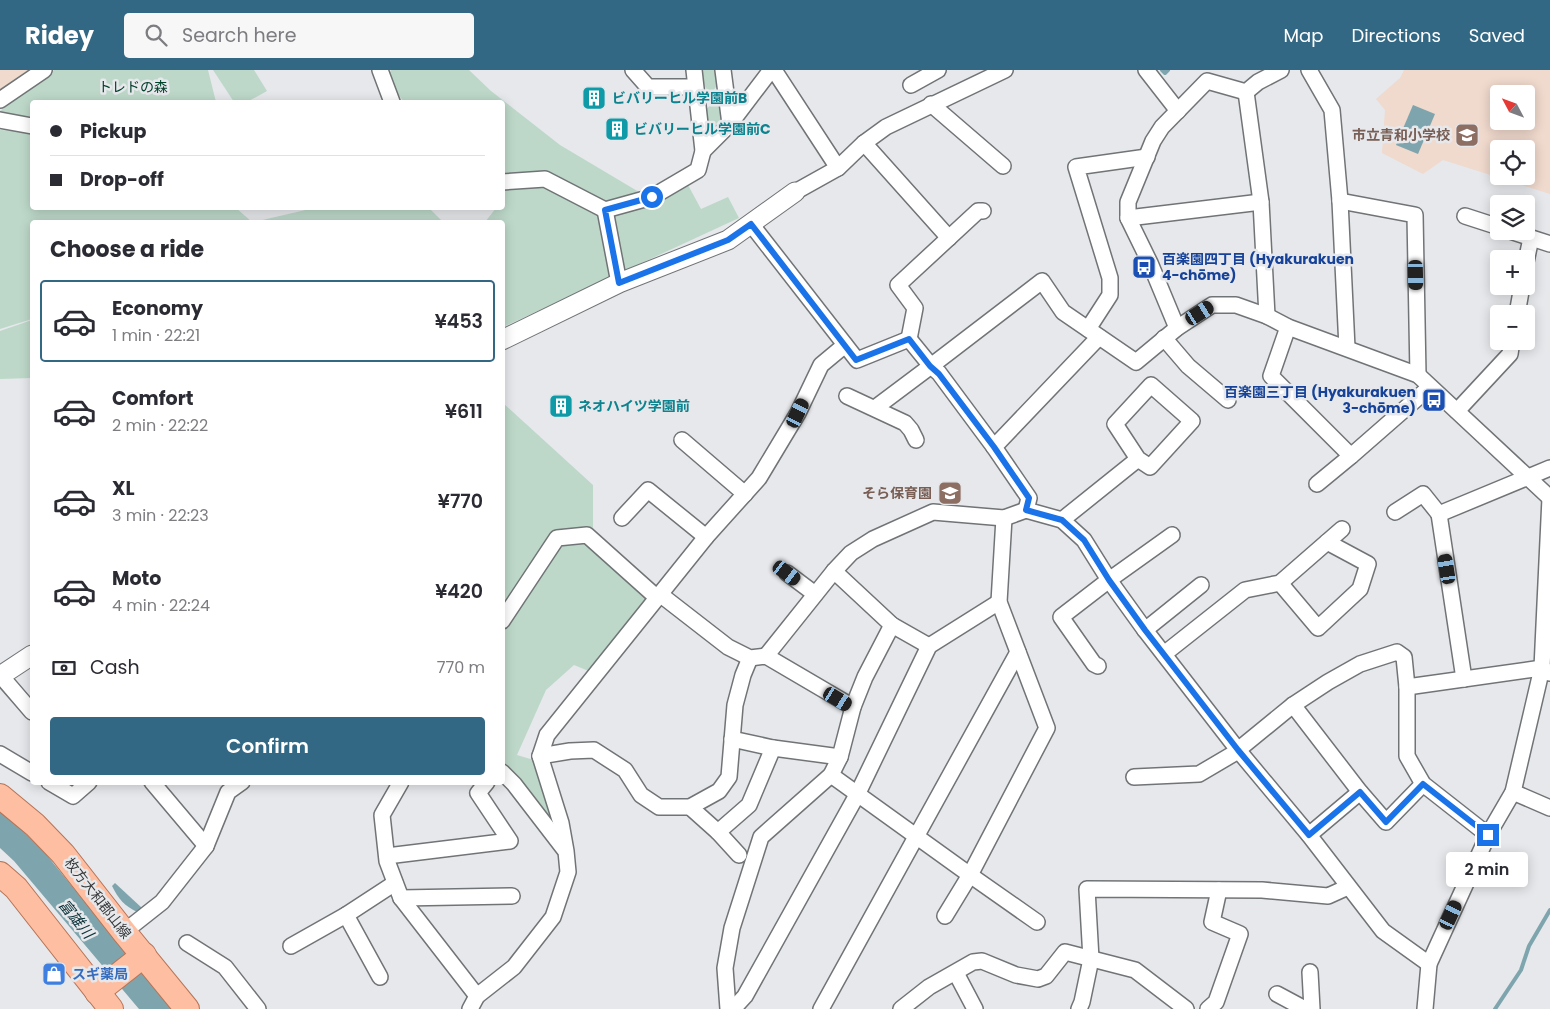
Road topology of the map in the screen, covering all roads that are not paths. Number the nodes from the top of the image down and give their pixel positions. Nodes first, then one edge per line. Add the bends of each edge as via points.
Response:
1 (44, 70) edge
2 (380, 70) edge
3 (633, 70) edge
4 (694, 70) edge
5 (723, 70) edge
6 (772, 70) edge
7 (938, 70) edge
8 (1005, 70) edge
9 (1146, 70) edge
10 (1281, 70) edge
11 (1309, 70) edge
12 (911, 85) dead end
13 (695, 87) junction
14 (1246, 92) junction
15 (0, 100) edge
16 (391, 100) edge
17 (932, 104) junction
18 (1178, 111) junction
19 (0, 120) edge
20 (730, 124) junction
21 (30, 126) edge
22 (864, 143) junction
23 (703, 151) junction
24 (1147, 157) junction
25 (1003, 166) dead end
26 (838, 168) junction
27 (505, 182) edge
28 (795, 192) joint
29 (1340, 201) junction
30 (1262, 202) junction
31 (605, 210) junction
32 (983, 211) dead end
33 (1465, 216) dead end
34 (1128, 218) junction
35 (751, 224) junction
36 (1490, 224) edge
37 (949, 238) junction
38 (1535, 239) edge
39 (1550, 244) edge
40 (619, 283) junction
41 (1267, 316) junction
42 (1288, 327) junction
43 (1177, 328) junction
44 (1093, 333) junction
45 (1164, 338) junction
46 (505, 339) edge
47 (909, 339) junction
48 (845, 345) junction
49 (1347, 348) junction
50 (1511, 350) edge
51 (930, 366) junction
52 (1418, 375) junction
53 (1430, 387) junction
54 (848, 396) dead end
55 (1228, 400) dead end
56 (875, 408) junction
57 (1457, 411) junction
58 (682, 440) dead end
59 (916, 440) dead end
60 (994, 447) junction
61 (1351, 456) junction
62 (1138, 459) junction
63 (1550, 468) edge
64 (1528, 476) junction
65 (1317, 484) dead end
66 (745, 494) junction
67 (1550, 498) edge
68 (1026, 510) junction
69 (1395, 512) dead end
70 (1439, 514) junction
71 (622, 518) dead end
72 (1004, 518) junction
73 (1062, 520) junction
74 (1342, 529) dead end
75 (1172, 535) dead end
76 (706, 538) junction
77 (1327, 542) junction
78 (834, 571) junction
79 (787, 573) dead end
80 (1109, 580) junction
81 (1280, 583) junction
82 (1201, 585) dead end
83 (815, 594) junction
84 (661, 595) junction
85 (999, 602) junction
86 (505, 616) edge
87 (892, 625) junction
88 (1145, 630) junction
89 (929, 646) junction
90 (1018, 652) junction
91 (1164, 654) junction
92 (30, 655) edge
93 (766, 656) junction
94 (750, 658) junction
95 (1098, 666) dead end
96 (1546, 671) edge
97 (0, 676) edge
98 (1464, 679) junction
99 (1407, 686) junction
100 (1293, 705) junction
101 (853, 708) junction
102 (30, 710) edge
103 (732, 739) junction
104 (773, 748) junction
105 (1238, 750) junction
106 (0, 754) edge
107 (540, 756) junction
108 (840, 758) junction
109 (30, 772) edge
110 (505, 775) edge
111 (831, 775) junction
112 (1134, 777) dead end
113 (1423, 784) junction
114 (54, 785) edge
115 (86, 785) edge
116 (155, 785) edge
117 (238, 785) edge
118 (399, 785) edge
119 (485, 785) edge
120 (1360, 792) junction
121 (1513, 792) junction
122 (857, 795) junction
123 (0, 796) edge
124 (690, 808) junction
125 (1550, 808) edge
126 (718, 832) junction
127 (1309, 835) junction
128 (1488, 835) junction
129 (916, 837) junction
130 (206, 846) junction
131 (566, 851) junction
132 (739, 855) dead end
133 (387, 856) junction
134 (0, 874) edge
135 (970, 875) junction
136 (395, 883) junction
137 (1348, 888) junction
138 (1219, 890) junction
139 (512, 896) dead end
140 (400, 898) junction
141 (346, 915) junction
142 (945, 916) dead end
143 (1037, 922) dead end
144 (124, 932) junction
145 (187, 943) dead end
146 (291, 946) dead end
147 (144, 956) junction
148 (1091, 959) junction
149 (1429, 964) junction
150 (1310, 972) dead end
151 (956, 973) junction
152 (380, 977) dead end
153 (1277, 994) dead end
154 (104, 1001) edge
155 (474, 1002) edge
156 (187, 1009) edge
157 (258, 1009) edge
158 (728, 1009) edge
159 (733, 1009) edge
160 (821, 1009) edge
161 (900, 1009) edge
162 (975, 1009) edge
163 (1079, 1009) edge
164 (1186, 1009) edge
165 (1208, 1009) edge
166 (1305, 1009) edge
167 (1312, 1009) edge
168 (1425, 1009) edge

1 - 15 street
2 - 16 street
3 - 13 street via 648,87
4 - 13 street
5 - 20 street
6 - 20 street
6 - 26 street
7 - 12 street
8 - 17 street
9 - 18 street
10 - 14 street
11 - 29 street via 1332,110
13 - 23 street
14 - 18 street via 1207,81
14 - 30 street
17 - 22 street via 886,127
17 - 25 street
18 - 24 street via 1162,127
19 - 21 street
20 - 23 street
22 - 26 street
22 - 37 street
23 - 31 street via 698,170 652,197
24 - 34 street via 1128,202
24 - 44 street via 1076,166 1110,278 1110,295
26 - 28 street
27 - 31 street via 545,179
28 - 35 street
29 - 49 street
29 - 52 street via 1415,215
30 - 34 street
30 - 41 street
31 - 40 street
32 - 37 street via 978,211
33 - 36 street
34 - 43 street
35 - 40 street via 728,240
35 - 48 street
37 - 47 street via 898,285 915,308
38 - 39 street
40 - 46 street
41 - 42 street
41 - 43 street via 1236,305 1212,305
42 - 49 street
42 - 61 street via 1271,376
43 - 45 street
44 - 45 street via 1136,362
44 - 51 street via 1063,312 1042,281
44 - 60 street
45 - 55 street via 1188,366
47 - 48 street via 856,360
47 - 51 street
48 - 66 street via 821,365 798,413 759,478
49 - 52 street
50 - 57 street
51 - 56 street
51 - 60 street
52 - 53 street
53 - 57 street
53 - 61 street
54 - 56 street
56 - 59 street via 905,422
57 - 64 street
58 - 66 street
60 - 68 street via 1029,498
61 - 65 street
62 - 62 street via 1150,467 1192,421 1151,385 1115,424
62 - 73 street
63 - 64 street
64 - 67 street
64 - 70 street
66 - 76 street
67 - 96 street
68 - 72 street
68 - 73 street
69 - 70 street via 1423,494
70 - 98 street
71 - 76 street via 648,490
72 - 78 street via 933,512 873,539 851,553
72 - 85 street
73 - 80 street via 1084,540
74 - 77 street
75 - 80 street
76 - 84 street
77 - 81 street
77 - 81 street via 1368,564 1360,590 1318,628
78 - 83 street
78 - 87 street
79 - 83 street
80 - 88 street
80 - 95 street via 1061,617
81 - 91 street via 1245,590
82 - 88 street
83 - 93 street
84 - 86 street via 654,595 587,535 557,538
84 - 94 street via 728,647
84 - 107 street via 547,735
85 - 89 street
85 - 90 street
87 - 89 street
87 - 101 street
88 - 91 street
89 - 122 street
90 - 129 street
90 - 135 street via 1047,728
91 - 105 street
92 - 97 street
93 - 94 street
93 - 101 street
94 - 103 street via 735,705
96 - 98 street
96 - 121 street
97 - 102 street
98 - 99 street
99 - 100 street via 1404,657 1398,652 1360,664
99 - 113 street via 1407,756
100 - 105 street
100 - 120 street
101 - 108 street
103 - 104 street
103 - 124 street via 729,777 719,791
104 - 108 street
104 - 126 street via 749,806
105 - 112 street via 1200,774
105 - 127 street
106 - 109 street
107 - 124 street via 594,750 625,770 641,794 659,807
107 - 131 street via 561,823
108 - 111 street
110 - 131 street
111 - 122 street
111 - 158 street via 761,837 732,928 725,968
113 - 120 street via 1386,822
113 - 128 street
114 - 115 street via 74,796
116 - 130 street
117 - 130 street via 228,792
118 - 133 street via 382,815
119 - 133 street via 478,793 510,841
120 - 127 street
121 - 125 street
121 - 128 street
122 - 129 street
122 - 159 street via 745,996
123 - 144 main road, 枚方大和郡山線 via 63,854
124 - 126 street
126 - 132 street
127 - 137 street
128 - 149 street
129 - 135 street
129 - 160 street
130 - 144 street via 162,902
131 - 155 street via 568,872 553,917 514,967
133 - 136 street
134 - 154 main road via 16,888
135 - 142 street
135 - 143 street
136 - 140 street
136 - 141 street
137 - 138 street via 1328,896
137 - 149 street via 1383,931
138 - 148 street via 1087,889
138 - 165 street via 1212,922 1240,934 1216,1002
139 - 140 street
140 - 155 street
141 - 146 street
141 - 152 street
144 - 147 main road, 枚方大和郡山線
145 - 157 street via 225,967
147 - 154 main road
147 - 156 main road, 枚方大和郡山線
148 - 151 street via 1065,952 1046,976 1038,979 982,961 973,962
148 - 163 street
148 - 164 street via 1135,970
149 - 168 street
150 - 167 street
151 - 161 street via 929,987
151 - 162 street
153 - 166 street

